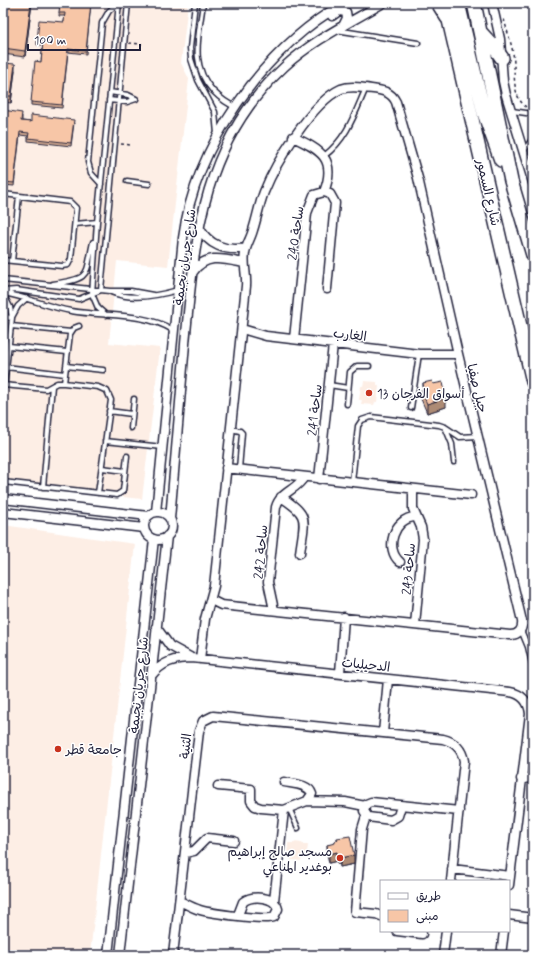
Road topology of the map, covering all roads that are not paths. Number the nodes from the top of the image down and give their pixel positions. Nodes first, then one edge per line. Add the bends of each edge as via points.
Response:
1 (118, 3) edge
2 (128, 3) edge
3 (195, 3) edge
4 (203, 3) edge
5 (344, 3) edge
6 (383, 3) edge
7 (435, 3) edge
8 (445, 3) edge
9 (458, 3) edge
10 (474, 3) edge
11 (492, 3) edge
12 (451, 27) junction
13 (339, 28) junction
14 (305, 31) junction
15 (481, 33) junction
16 (418, 43) dead end
17 (502, 58) junction
18 (366, 88) junction
19 (110, 92) junction
20 (119, 94) junction
21 (109, 100) junction
22 (118, 101) junction
23 (236, 107) junction
24 (511, 111) junction
25 (531, 114) edge
26 (217, 137) junction
27 (294, 137) junction
28 (533, 138) edge
29 (524, 151) junction
30 (324, 156) junction
31 (127, 181) dead end
32 (511, 181) junction
33 (533, 182) edge
34 (101, 184) junction
35 (149, 184) dead end
36 (324, 192) junction
37 (3, 194) edge
38 (19, 196) junction
39 (97, 222) junction
40 (75, 224) junction
41 (199, 227) junction
42 (96, 234) junction
43 (246, 248) junction
44 (533, 255) edge
45 (3, 260) edge
46 (12, 261) junction
47 (244, 263) junction
48 (192, 273) junction
49 (3, 280) edge
50 (45, 285) junction
51 (327, 289) dead end
52 (94, 290) junction
53 (101, 290) junction
54 (178, 290) junction
55 (3, 293) edge
56 (92, 294) junction
57 (28, 298) junction
58 (106, 315) junction
59 (3, 317) edge
60 (12, 318) junction
61 (11, 326) junction
62 (79, 326) dead end
63 (242, 329) junction
64 (175, 331) junction
65 (71, 332) junction
66 (294, 339) junction
67 (333, 344) junction
68 (9, 346) junction
69 (68, 352) junction
70 (419, 354) junction
71 (458, 354) junction
72 (66, 366) junction
73 (369, 366) dead end
74 (6, 367) junction
75 (103, 370) dead end
76 (65, 374) junction
77 (533, 382) edge
78 (64, 383) junction
79 (4, 385) edge
80 (328, 385) junction
81 (52, 386) junction
82 (348, 388) junction
83 (134, 399) dead end
84 (347, 404) dead end
85 (411, 408) dead end
86 (109, 411) junction
87 (132, 414) junction
88 (445, 427) junction
89 (131, 428) dead end
90 (231, 429) junction
91 (478, 436) junction
92 (105, 441) junction
93 (163, 447) junction
94 (127, 456) dead end
95 (454, 462) dead end
96 (102, 468) junction
97 (226, 468) junction
98 (238, 470) junction
99 (125, 471) junction
100 (304, 477) junction
101 (319, 479) junction
102 (3, 482) edge
103 (352, 482) junction
104 (43, 487) junction
105 (413, 489) junction
106 (98, 493) junction
107 (471, 495) dead end
108 (281, 497) junction
109 (3, 499) edge
110 (49, 504) junction
111 (3, 512) edge
112 (152, 514) junction
113 (415, 516) junction
114 (47, 518) junction
115 (170, 519) junction
116 (144, 528) junction
117 (167, 536) junction
118 (154, 539) junction
119 (300, 553) dead end
120 (400, 562) dead end
121 (211, 600) junction
122 (274, 610) junction
123 (344, 617) junction
124 (415, 625) junction
125 (156, 627) junction
126 (521, 630) junction
127 (196, 658) junction
128 (533, 668) edge
129 (340, 673) junction
130 (151, 676) junction
131 (388, 678) junction
132 (531, 710) edge
133 (383, 733) junction
134 (533, 778) edge
135 (521, 779) junction
136 (284, 782) dead end
137 (218, 786) dead end
138 (307, 801) junction
139 (365, 806) junction
140 (401, 806) junction
141 (286, 809) junction
142 (459, 811) junction
143 (366, 816) junction
144 (298, 828) dead end
145 (234, 841) dead end
146 (186, 853) junction
147 (452, 869) junction
148 (510, 876) junction
149 (451, 880) edge
150 (510, 880) edge
151 (180, 901) junction
152 (274, 901) junction
153 (238, 915) junction
154 (510, 915) edge
155 (380, 916) edge
156 (533, 918) edge
157 (405, 932) edge
158 (446, 932) edge
159 (504, 932) edge
160 (422, 934) dead end
161 (108, 955) edge
162 (120, 955) edge
163 (173, 955) edge
164 (443, 955) edge
165 (501, 955) edge

1 - 19 lane
1 - 34 lane via 109,11 102,23 88,162 91,173
2 - 20 lane
3 - 26 lane via 191,60 198,80 214,107
4 - 23 lane via 197,52 198,67 217,95
5 - 14 street, شارع جريان نجيمة
6 - 13 street, شارع جريان نجيمة
7 - 12 street
8 - 12 main road, شارع السمور
9 - 32 main road via 488,127
10 - 15 main road, شارع السمور
11 - 17 street
12 - 77 main road, شارع السمور
13 - 14 street via 348,16 342,10 310,31
13 - 16 lane
13 - 41 street, شارع جريان نجيمة via 311,45 284,67 248,109 229,140 214,174
14 - 23 street, شارع جريان نجيمة via 270,63
15 - 17 main road
15 - 32 main road, شارع السمور
17 - 24 street via 503,81
18 - 27 street, جبل صفيا via 351,87 337,92 317,110
18 - 30 lane via 345,134
18 - 71 street, جبل صفيا via 387,92 396,102 418,178
19 - 20 lane
19 - 21 lane
20 - 22 lane
20 - 22 lane via 136,98 127,102
21 - 22 lane
21 - 34 lane
22 - 53 lane
23 - 26 street, شارع جريان نجيمة
24 - 25 lane
24 - 29 street
26 - 54 street, شارع جريان نجيمة via 201,170 189,207
27 - 30 street via 315,147
27 - 43 street, جبل صفيا via 266,188
28 - 29 lane
29 - 33 street
30 - 36 street via 329,175
31 - 35 lane
32 - 44 main road, شارع السمور
34 - 39 lane
36 - 51 street via 332,197 335,203
36 - 66 street, ساحة 240 via 314,195 307,213
37 - 38 lane
38 - 40 lane via 72,202 76,208
38 - 46 lane
39 - 40 lane
39 - 42 lane
40 - 46 lane via 72,259 68,265
41 - 43 street via 211,243 234,249
41 - 48 street, شارع جريان نجيمة
42 - 50 lane via 90,263 84,275 72,281
42 - 52 lane
43 - 47 street, جبل صفيا
45 - 46 lane
47 - 48 street via 211,258 200,264
47 - 63 street, جبل صفيا via 246,281
48 - 115 street, شارع جريان نجيمة
49 - 50 lane
50 - 52 lane
52 - 53 lane
52 - 56 lane
53 - 54 lane via 130,296
53 - 56 lane
54 - 64 street, شارع جريان نجيمة
55 - 56 lane via 16,290 74,299
55 - 57 lane
55 - 60 lane
56 - 58 lane via 98,308
57 - 58 lane via 64,310
57 - 60 lane via 18,306
58 - 64 lane via 154,321
59 - 60 lane
60 - 61 lane
61 - 65 lane
61 - 68 lane
62 - 65 lane
63 - 66 street, الغارب via 261,336
63 - 90 street, جبل صفيا
64 - 93 street, شارع جريان نجيمة
65 - 69 lane
66 - 67 street, الغارب
67 - 70 street, الغارب
67 - 80 street, ساحة 241
68 - 69 lane
68 - 74 lane
69 - 72 lane
70 - 71 street, الغارب
70 - 85 lane
71 - 91 street, جبل صفيا
72 - 75 lane
72 - 76 lane
73 - 82 lane via 352,369
74 - 76 lane
74 - 79 lane
76 - 78 lane
78 - 81 lane
78 - 86 lane via 104,389 110,397
79 - 81 lane via 44,389
80 - 82 lane
80 - 101 street, ساحة 241
81 - 104 lane
82 - 84 lane
83 - 87 lane
86 - 87 lane
86 - 92 lane
87 - 89 lane
88 - 91 lane via 460,436
88 - 95 lane via 452,444
88 - 103 lane via 365,418 358,426
90 - 97 street, جبل صفيا
90 - 98 lane via 240,430 242,433
91 - 126 street, جبل صفيا via 522,621
92 - 93 lane
92 - 96 lane
93 - 112 street, شارع جريان نجيمة
94 - 99 lane
96 - 99 lane
96 - 106 lane
97 - 98 street
97 - 121 street, جبل صفيا
98 - 100 street
99 - 106 lane via 124,489 121,494
100 - 101 street
100 - 108 street
101 - 103 street
102 - 104 lane
103 - 105 street
104 - 106 lane
105 - 107 street
105 - 113 street, ساحة 243 via 412,505
108 - 119 street via 297,507 303,516
108 - 122 street, ساحة 242 via 276,507 269,575 270,597
109 - 110 street
110 - 112 street
110 - 114 street
111 - 114 street
112 - 115 street via 164,514
112 - 116 street via 144,522
113 - 120 street, ساحة 243 via 403,520 395,530 393,550
113 - 124 street, ساحة 243 via 421,527 423,539
114 - 116 street
115 - 117 street via 172,526
116 - 118 street via 147,535
117 - 118 street via 161,540
117 - 125 street, شارع جريان نجيمة
118 - 161 street, شارع جريان نجيمة
121 - 122 street via 221,605
121 - 127 street, جبل صفيا
122 - 123 street
123 - 124 street
123 - 129 street
124 - 126 street via 510,635
125 - 127 street, الدحيليات via 170,646
125 - 130 street, شارع جريان نجيمة
126 - 128 lane
127 - 129 street, الدحيليات
127 - 130 street, الدحيليات via 169,661
129 - 131 street, الدحيليات
130 - 162 street, شارع جريان نجيمة
131 - 132 street, الدحيليات via 514,693 524,699
131 - 133 street
132 - 135 street, الدحيليات
133 - 142 street, الثنية via 443,739 456,745 462,752 464,761
133 - 146 street, الثنية via 217,716 205,719 199,731
134 - 135 street
135 - 148 street, الدحيليات
136 - 138 street via 311,790 312,794
137 - 141 street via 251,789 250,798 255,806
138 - 139 street via 345,802
138 - 141 street
139 - 140 street via 371,802
139 - 143 street
140 - 142 street
140 - 143 street via 399,814 394,819
141 - 144 lane
141 - 152 street
142 - 147 street, الثنية
143 - 155 street via 362,829 355,912
145 - 146 street via 207,838 194,851
146 - 151 street, الثنية
147 - 148 street
147 - 149 street, الثنية
148 - 150 street, الدحيليات
151 - 153 street via 200,910
151 - 163 street, الثنية
152 - 153 street via 248,899 241,904
152 - 153 street via 278,909 272,918
154 - 156 street
157 - 160 street
158 - 164 street
159 - 165 street

